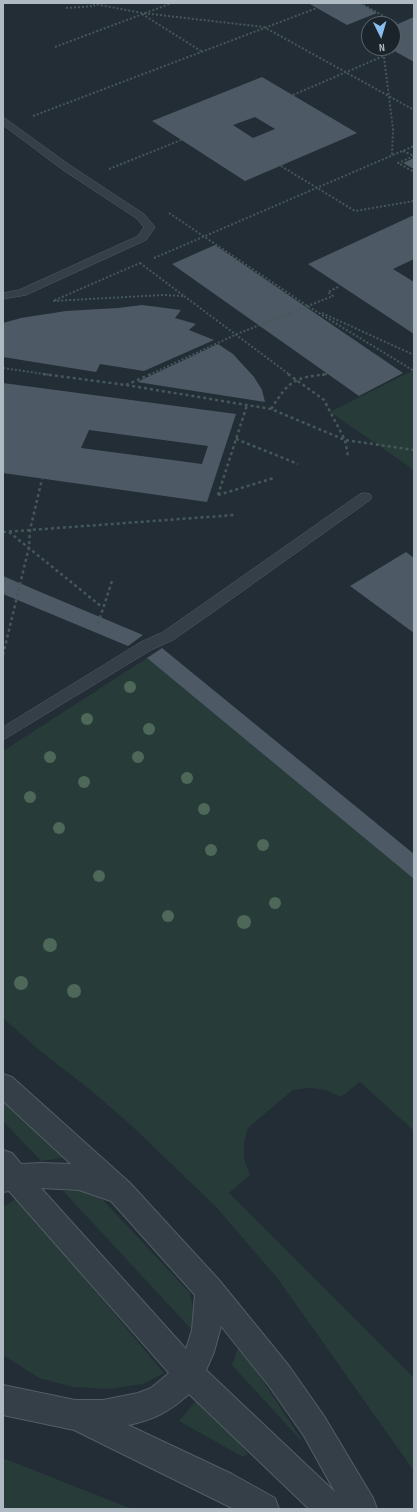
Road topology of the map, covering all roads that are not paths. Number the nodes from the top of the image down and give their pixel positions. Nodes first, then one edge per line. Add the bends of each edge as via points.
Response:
1 (6, 123) edge
2 (3, 296) edge
3 (365, 497) dead end
4 (3, 734) edge
5 (3, 1085) edge
6 (6, 1173) edge
7 (120, 1192) junction
8 (209, 1290) junction
9 (189, 1374) junction
10 (9, 1401) edge
11 (75, 1415) junction
12 (264, 1509) edge
13 (331, 1509) edge
14 (362, 1509) edge

1 - 2 lane via 140,216 150,227 142,238 22,293
3 - 4 lane via 168,636 146,646
5 - 7 street
6 - 7 street via 80,1178
6 - 9 street
7 - 8 street
8 - 9 street via 206,1330 200,1352
8 - 14 street via 279,1376 314,1426
9 - 11 street via 161,1399 138,1408 103,1415
9 - 13 street
10 - 11 street
11 - 12 street via 221,1485

